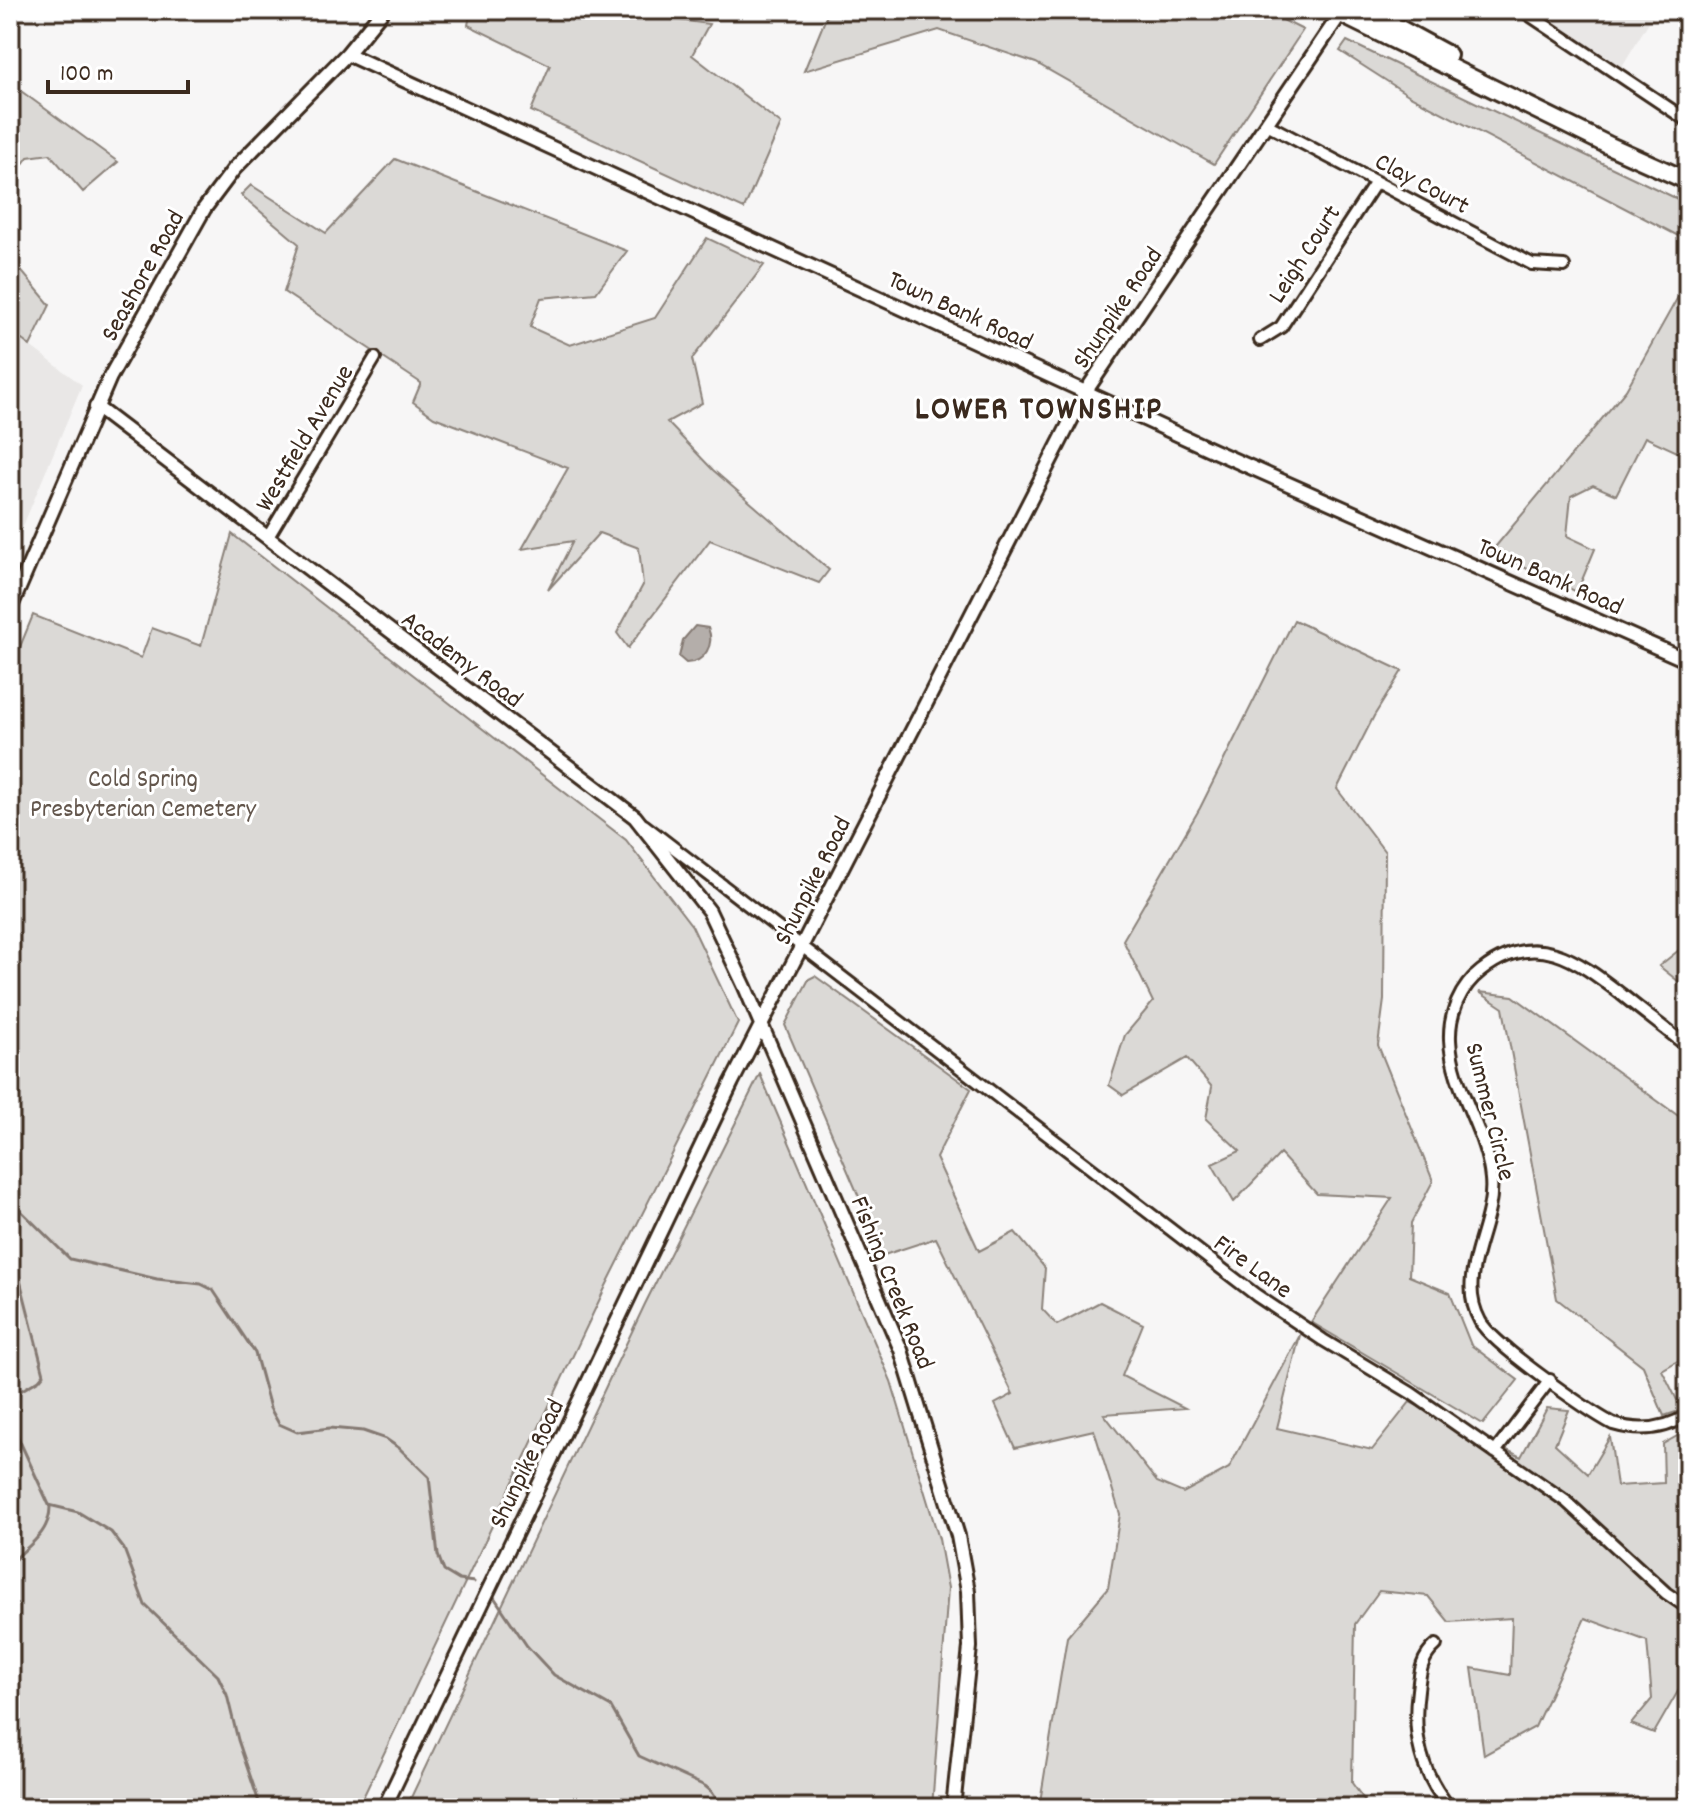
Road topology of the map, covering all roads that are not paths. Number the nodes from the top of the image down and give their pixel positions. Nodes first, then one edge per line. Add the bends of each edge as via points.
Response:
1 (383, 10) edge
2 (1365, 10) edge
3 (1522, 10) edge
4 (1339, 11) edge
5 (347, 54) junction
6 (1688, 121) edge
7 (1266, 124) junction
8 (1610, 146) junction
9 (1688, 181) edge
10 (1376, 182) junction
11 (1564, 266) dead end
12 (1260, 340) dead end
13 (375, 358) dead end
14 (1086, 391) junction
15 (96, 407) junction
16 (268, 537) junction
17 (10, 609) edge
18 (1688, 661) edge
19 (635, 817) junction
20 (802, 946) junction
21 (761, 1025) junction
22 (1688, 1047) edge
23 (1550, 1380) junction
24 (1688, 1415) edge
25 (1495, 1452) junction
26 (1688, 1608) edge
27 (1436, 1645) dead end
28 (1688, 1797) edge
29 (384, 1808) edge
30 (953, 1808) edge
31 (1450, 1808) edge
32 (1680, 1808) edge

1 - 5 street, Seashore Road
2 - 8 highway
3 - 6 street
4 - 7 street, Shunpike Road
4 - 8 highway
5 - 14 street, Town Bank Road
5 - 15 street, Seashore Road via 218,188
7 - 10 street, Clay Court
7 - 14 street, Shunpike Road
8 - 9 highway
10 - 11 street, Clay Court via 1532,264
10 - 12 street, Leigh Court via 1281,327
13 - 16 street, Westfield Avenue
14 - 18 street, Town Bank Road
14 - 20 street, Shunpike Road
15 - 16 street, Academy Road
15 - 17 street, Seashore Road
16 - 19 street, Academy Road
19 - 20 street, Academy Road
19 - 21 street, Fishing Creek Road via 709,911
20 - 21 street, Shunpike Road
20 - 25 street, Fire Lane via 1256,1295
21 - 29 street, Shunpike Road
21 - 30 street, Fishing Creek Road via 901,1350 958,1536 970,1634
22 - 23 street, Summer Circle via 1583,965 1542,951 1513,954 1488,965 1466,986 1454,1010 1451,1051 1491,1179 1489,1208 1471,1274 1471,1299 1488,1333
23 - 24 street, Summer Circle via 1602,1418 1628,1428 1653,1429
23 - 25 street
25 - 26 street, Fire Lane via 1567,1502
27 - 31 street via 1421,1666 1416,1731 1424,1766
28 - 32 street

